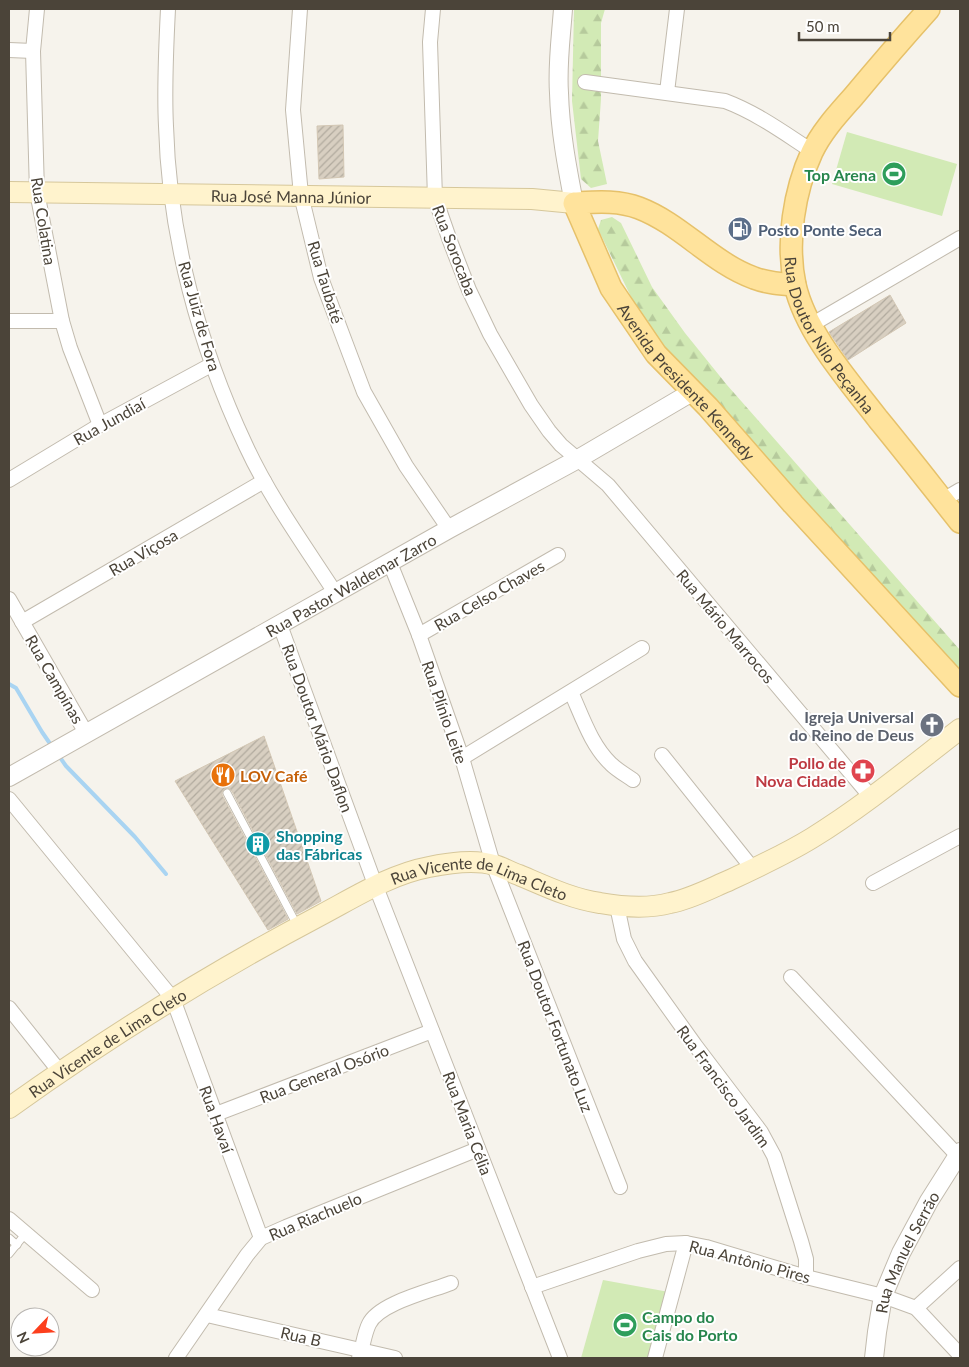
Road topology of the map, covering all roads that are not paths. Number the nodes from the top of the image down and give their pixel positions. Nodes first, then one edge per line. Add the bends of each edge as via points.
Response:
1 (37, 9) edge
2 (168, 9) edge
3 (300, 9) edge
4 (433, 9) edge
5 (563, 9) edge
6 (677, 9) edge
7 (929, 9) edge
8 (9, 50) edge
9 (32, 51) junction
10 (585, 82) dead end
11 (667, 92) junction
12 (812, 151) junction
13 (9, 192) edge
14 (37, 192) junction
15 (171, 193) junction
16 (301, 195) junction
17 (435, 198) junction
18 (574, 203) junction
19 (960, 238) edge
20 (795, 285) junction
21 (9, 321) edge
22 (62, 321) junction
23 (811, 326) junction
24 (211, 365) junction
25 (692, 392) junction
26 (100, 425) junction
27 (578, 459) junction
28 (9, 480) edge
29 (264, 481) junction
30 (952, 495) edge
31 (960, 522) edge
32 (449, 529) junction
33 (558, 555) dead end
34 (390, 564) junction
35 (336, 594) junction
36 (9, 599) edge
37 (22, 622) junction
38 (280, 625) junction
39 (419, 636) junction
40 (642, 648) dead end
41 (960, 686) edge
42 (572, 692) junction
43 (960, 729) edge
44 (86, 733) junction
45 (662, 755) dead end
46 (462, 758) junction
47 (9, 777) edge
48 (633, 780) dead end
49 (227, 793) dead end
50 (871, 797) junction
51 (9, 799) edge
52 (960, 836) edge
53 (493, 864) junction
54 (754, 869) junction
55 (872, 883) dead end
56 (376, 887) junction
57 (617, 906) junction
58 (298, 927) junction
59 (791, 977) dead end
60 (173, 999) junction
61 (9, 1008) edge
62 (432, 1031) junction
63 (60, 1072) junction
64 (9, 1108) edge
65 (216, 1114) junction
66 (478, 1149) junction
67 (959, 1154) edge
68 (620, 1187) dead end
69 (9, 1218) edge
70 (26, 1233) junction
71 (9, 1238) edge
72 (261, 1238) junction
73 (686, 1243) junction
74 (17, 1245) junction
75 (9, 1254) edge
76 (960, 1268) edge
77 (806, 1277) junction
78 (452, 1283) dead end
79 (532, 1287) junction
80 (92, 1290) dead end
81 (883, 1296) junction
82 (916, 1308) junction
83 (207, 1315) junction
84 (360, 1354) edge
85 (960, 1355) edge
86 (176, 1358) edge
87 (395, 1358) edge
88 (560, 1358) edge
89 (655, 1358) edge
90 (874, 1358) edge

1 - 9 street, Rua Colatina
2 - 15 street, Rua Juiz de Fora via 166,127
3 - 16 street, Rua Taubaté via 293,110
4 - 17 street, Rua Sorocaba via 430,42
5 - 18 street, Avenida Presidente Kennedy via 559,94
6 - 11 street
7 - 12 main road, Rua Doutor Nilo Peçanha via 828,127
8 - 9 street
9 - 14 street, Rua Colatina
10 - 11 street
11 - 12 street via 744,108
12 - 20 main road, Rua Doutor Nilo Peçanha via 792,223
13 - 14 main road, Rua José Manna Júnior
14 - 15 main road, Rua José Manna Júnior
14 - 22 street, Rua Colatina
15 - 16 main road, Rua José Manna Júnior
15 - 24 street, Rua Juiz de Fora via 188,282
16 - 17 main road, Rua José Manna Júnior
16 - 32 street, Rua Taubaté via 321,278 364,392 406,466
17 - 18 main road, Rua José Manna Júnior
17 - 27 street, Rua Sorocaba via 469,290 494,341 548,431
18 - 20 main road via 621,203 638,208 659,217 737,271 769,283
18 - 25 main road, Avenida Presidente Kennedy via 611,288 656,354
19 - 23 street
20 - 23 main road, Rua Doutor Nilo Peçanha
21 - 22 street
22 - 26 street, Rua Colatina
23 - 30 main road, Rua Doutor Nilo Peçanha via 863,399
24 - 26 street, Rua Jundiaí
24 - 29 street, Rua Juiz de Fora
25 - 27 street, Rua Pastor Waldemar Zarro
25 - 41 main road, Avenida Presidente Kennedy
26 - 28 street, Rua Jundiaí
27 - 32 street, Rua Pastor Waldemar Zarro
27 - 50 street, Rua Mário Marrocos via 608,485
29 - 35 street, Rua Juiz de Fora
29 - 37 street, Rua Viçosa
30 - 31 main road, Rua Doutor Nilo Peçanha
32 - 34 street, Rua Pastor Waldemar Zarro
33 - 39 street, Rua Celso Chaves
34 - 35 street, Rua Pastor Waldemar Zarro
34 - 39 street, Rua Plínio Leite
35 - 38 street, Rua Pastor Waldemar Zarro
36 - 37 street, Rua Campínas
37 - 44 street, Rua Campínas
38 - 44 street, Rua Pastor Waldemar Zarro
38 - 56 street, Rua Doutor Mário Daflon
39 - 46 street, Rua Plínio Leite
40 - 42 street
42 - 46 street
42 - 48 street via 603,756
43 - 50 main road, Rua Vicente de Lima Cleto
44 - 47 street, Rua Pastor Waldemar Zarro
45 - 54 street
46 - 53 street, Rua Plínio Leite
49 - 58 lane
50 - 54 main road, Rua Vicente de Lima Cleto via 812,838
51 - 60 street, Rua Havaí
52 - 55 street
53 - 56 main road, Rua Vicente de Lima Cleto via 471,862 428,867
53 - 57 main road, Rua Vicente de Lima Cleto via 560,892
53 - 68 street, Rua Doutor Fortunato Luz
54 - 57 main road, Rua Vicente de Lima Cleto via 669,904
56 - 58 main road, Rua Vicente de Lima Cleto
56 - 62 street, Rua Maria Célia
57 - 77 street, Rua Francisco Jardim via 624,939 636,961 761,1132 774,1156 806,1258
58 - 60 main road, Rua Vicente de Lima Cleto
59 - 67 street
60 - 63 main road, Rua Vicente de Lima Cleto
60 - 65 street, Rua Havaí
61 - 63 street
62 - 65 street, Rua General Osório
62 - 66 street, Rua Maria Célia
63 - 64 main road, Rua Vicente de Lima Cleto
65 - 72 street, Rua Havaí
66 - 72 street, Rua Riachuelo
66 - 79 street, Rua Maria Célia
67 - 81 street, Rua Manuel Serrão via 901,1253
69 - 70 street
70 - 74 lane
70 - 80 street
71 - 74 lane
72 - 83 street, Rua Riachuelo
73 - 77 street, Rua Antônio Pires
73 - 79 street, Rua Antônio Pires via 638,1251
73 - 89 street
74 - 75 lane
76 - 82 street
77 - 81 street, Rua Antônio Pires
78 - 84 street via 382,1311 369,1323
79 - 88 street, Rua Maria Célia
81 - 82 street, Rua Antônio Pires
81 - 90 street, Rua Manuel Serrão
82 - 85 street
83 - 84 street, Rua B
83 - 86 street, Rua Riachuelo
84 - 87 street, Rua B

